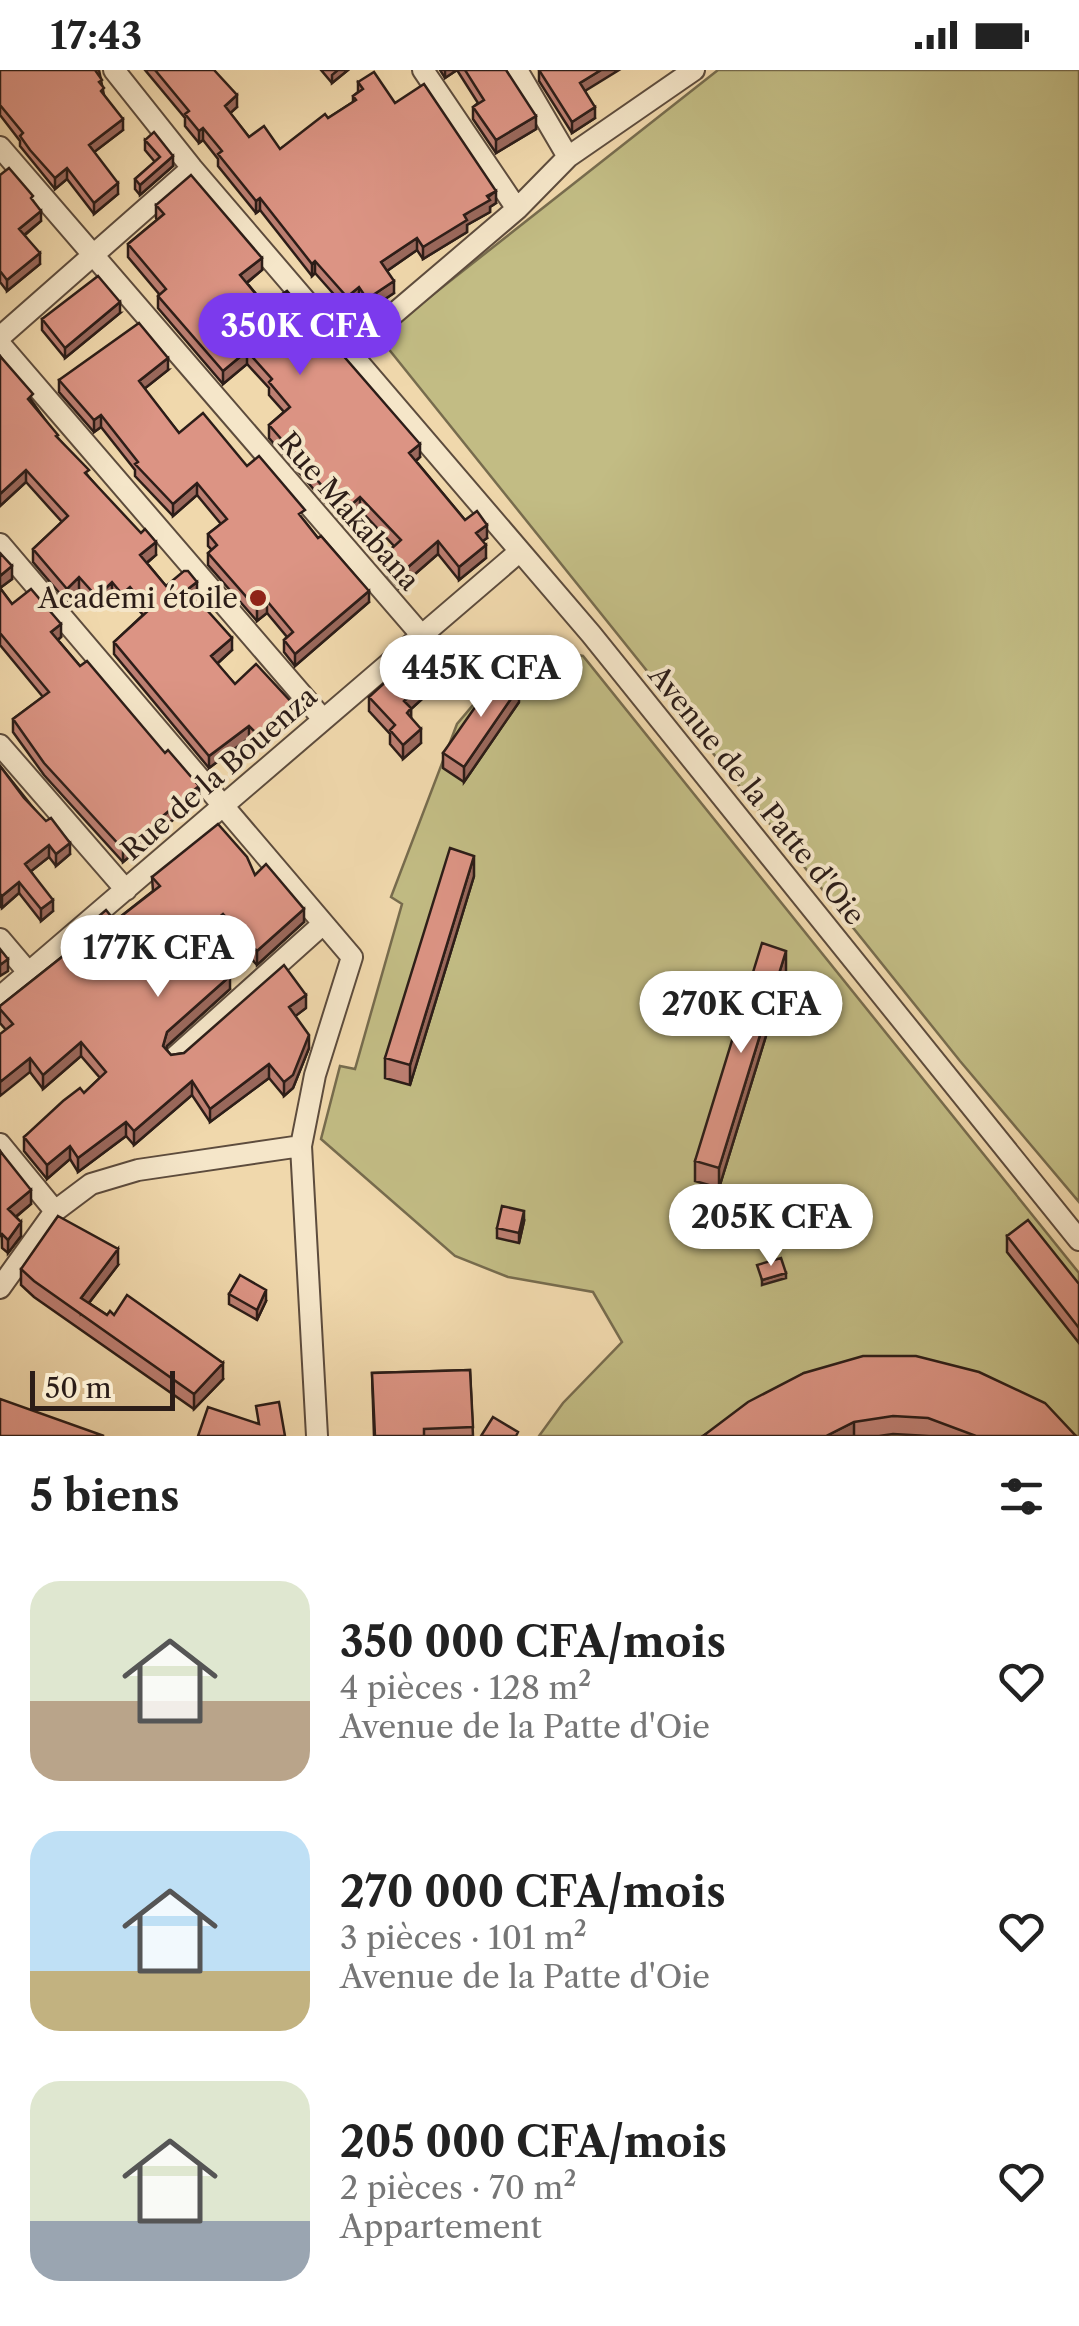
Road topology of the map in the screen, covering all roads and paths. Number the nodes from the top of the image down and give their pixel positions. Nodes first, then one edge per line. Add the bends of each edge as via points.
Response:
1 (114, 70) edge
2 (423, 70) edge
3 (518, 70) edge
4 (694, 70) edge
5 (0, 147) edge
6 (568, 158) junction
7 (192, 168) junction
8 (517, 209) junction
9 (91, 256) junction
10 (0, 341) edge
11 (349, 352) junction
12 (0, 544) edge
13 (519, 552) junction
14 (422, 637) junction
15 (322, 718) junction
16 (0, 746) edge
17 (220, 806) junction
18 (126, 890) junction
19 (323, 924) junction
20 (0, 939) edge
21 (28, 972) junction
22 (0, 997) edge
23 (176, 1056) edge
24 (0, 1144) edge
25 (301, 1146) junction
26 (56, 1211) junction
27 (1079, 1240) edge
28 (0, 1288) edge
29 (317, 1436) edge

1 - 7 street, Avenue de la Patte d'Oie
2 - 8 street
3 - 6 street
4 - 6 street
5 - 9 street, Rue Makabana
6 - 8 street
7 - 9 street
7 - 11 street, Avenue de la Patte d'Oie
8 - 11 street
9 - 10 street
9 - 14 street, Rue Makabana
10 - 15 street
11 - 13 street, Avenue de la Patte d'Oie
12 - 17 street
13 - 14 street, Rue de la Bouenza
13 - 27 street, Avenue de la Patte d'Oie
14 - 15 street, Rue de la Bouenza
15 - 17 street, Rue de la Bouenza
16 - 18 street
17 - 18 street, Rue de la Bouenza
17 - 19 street
18 - 21 street, Rue de la Bouenza
19 - 23 street
19 - 25 street via 352,958
20 - 21 street
21 - 22 street, Rue de la Bouenza
24 - 26 street
25 - 26 street via 138,1170 91,1184
25 - 29 street
26 - 28 street

